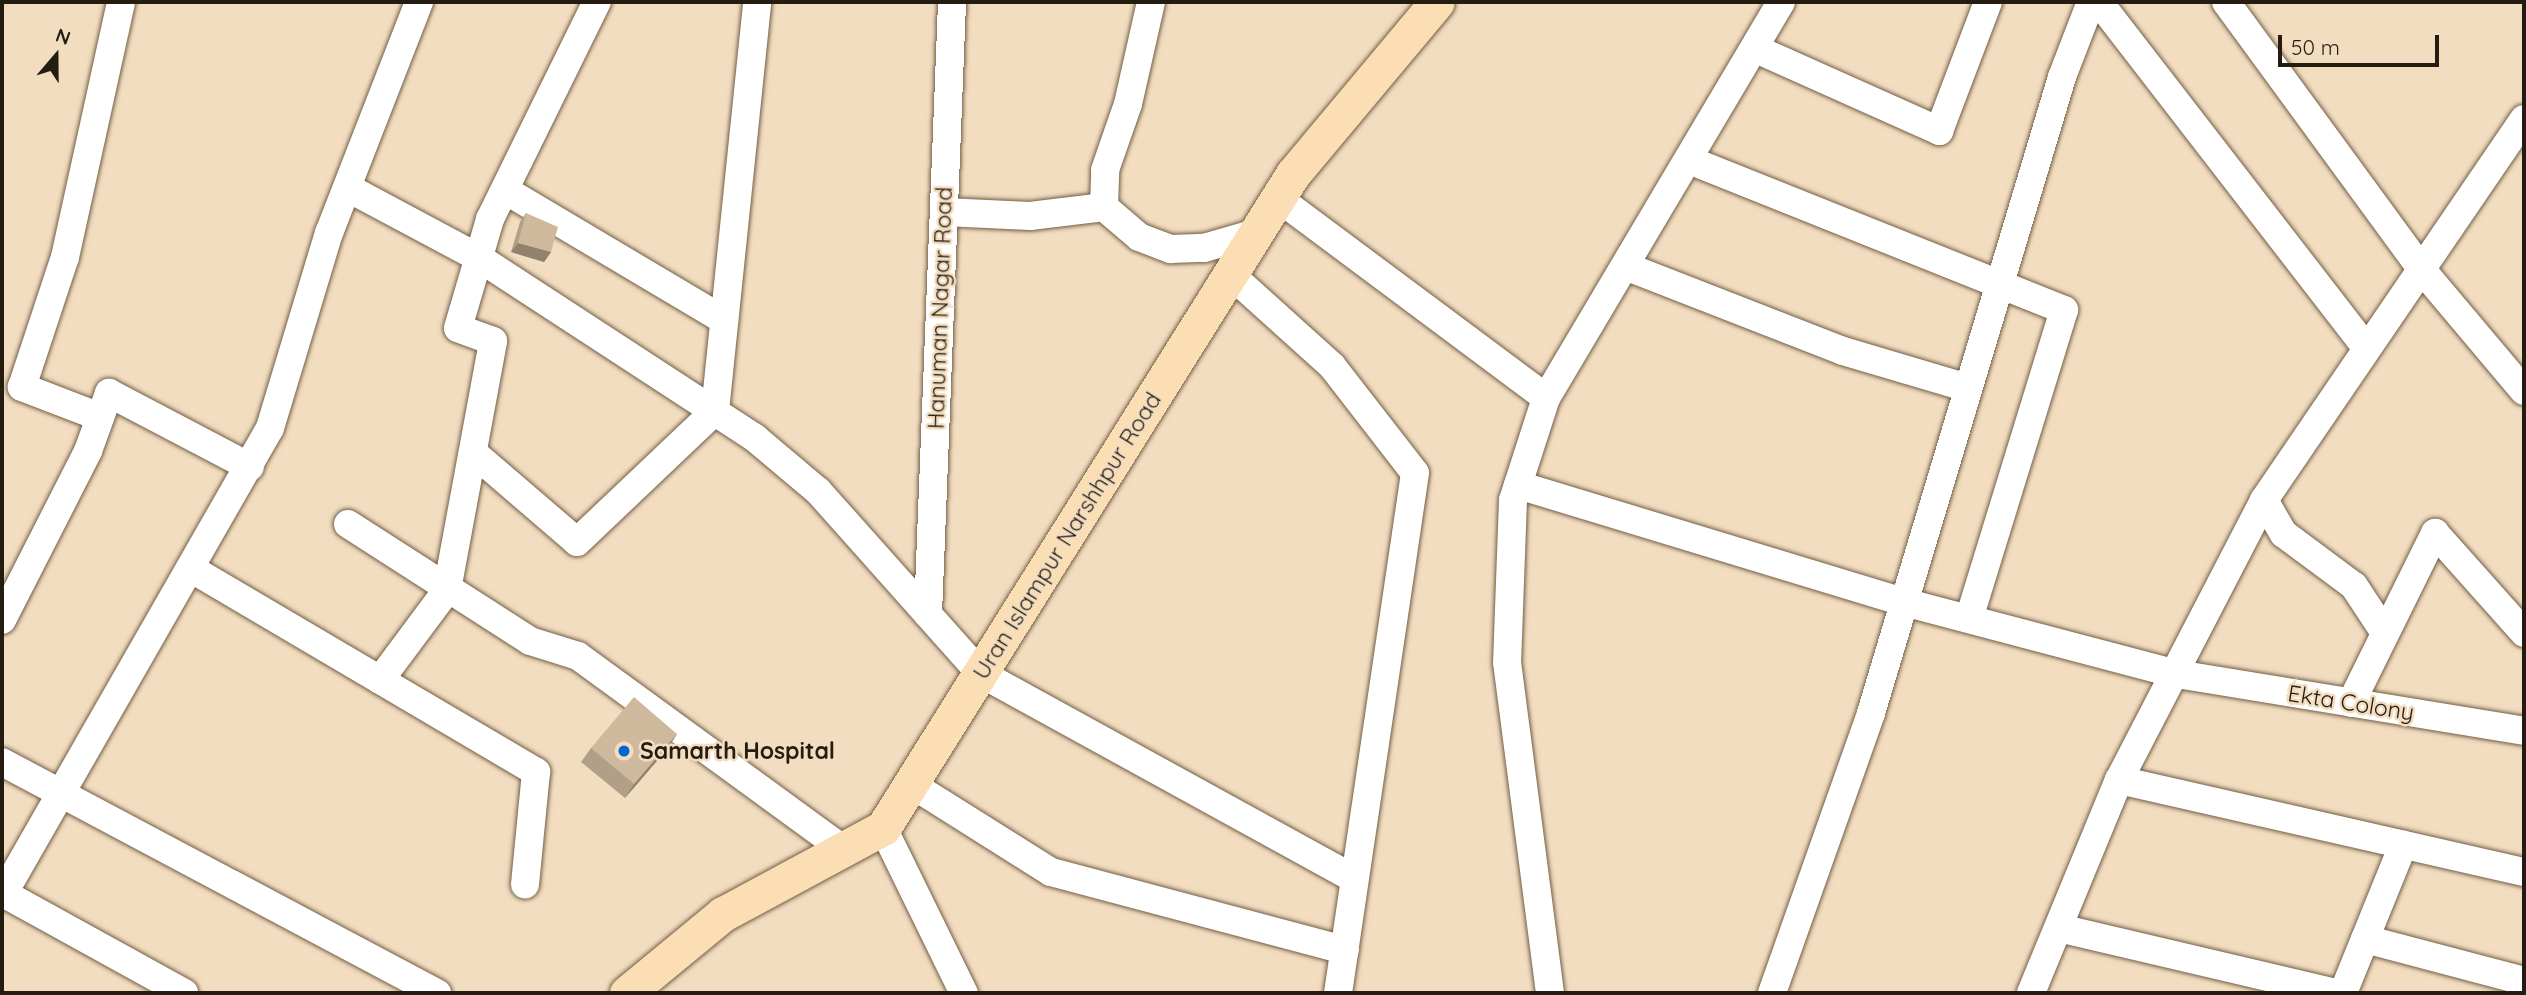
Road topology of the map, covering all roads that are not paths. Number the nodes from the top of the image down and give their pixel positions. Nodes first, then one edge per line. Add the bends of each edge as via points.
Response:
1 (121, 2) edge
2 (419, 2) edge
3 (597, 2) edge
4 (757, 2) edge
5 (952, 2) edge
6 (1151, 2) edge
7 (1437, 2) edge
8 (1781, 2) edge
9 (1989, 2) edge
10 (2091, 2) edge
11 (2099, 2) edge
12 (2226, 2) edge
13 (1756, 49) junction
14 (2524, 120) edge
15 (1689, 160) junction
16 (348, 188) junction
17 (505, 190) junction
18 (1278, 198) junction
19 (1104, 207) junction
20 (944, 212) junction
21 (1256, 233) junction
22 (479, 258) junction
23 (1625, 266) junction
24 (2423, 270) junction
25 (1230, 274) junction
26 (1999, 284) junction
27 (724, 320) junction
28 (2365, 347) junction
29 (1968, 388) junction
30 (2524, 391) edge
31 (1546, 398) junction
32 (715, 411) junction
33 (100, 417) junction
34 (476, 455) junction
35 (250, 467) junction
36 (1518, 485) junction
37 (2264, 500) junction
38 (348, 524) dead end
39 (190, 568) junction
40 (447, 590) junction
41 (1904, 602) junction
42 (928, 614) junction
43 (1969, 618) junction
44 (2, 620) edge
45 (2524, 632) edge
46 (2385, 633) junction
47 (981, 673) junction
48 (2177, 674) junction
49 (380, 680) junction
50 (2351, 703) junction
51 (2524, 731) edge
52 (2, 762) edge
53 (2119, 779) junction
54 (911, 784) junction
55 (57, 793) junction
56 (883, 828) junction
57 (2403, 845) junction
58 (843, 849) junction
59 (2524, 872) edge
60 (1351, 877) junction
61 (525, 884) dead end
62 (3, 895) edge
63 (2059, 928) junction
64 (2365, 939) junction
65 (1345, 950) junction
66 (2524, 981) edge
67 (184, 993) edge
68 (436, 993) edge
69 (627, 993) edge
70 (964, 993) edge
71 (1338, 993) edge
72 (1550, 993) edge
73 (1772, 993) edge
74 (2031, 993) edge
75 (2336, 993) edge
76 (2343, 993) edge

1 - 33 street via 65,257 22,387
2 - 16 street
3 - 17 street
4 - 27 street
5 - 20 street, Hanuman Nagar Road
6 - 19 street via 1128,104 1105,170
7 - 18 main road, Uran Islampur Narshhpur Road
8 - 13 street
9 - 13 street via 1940,131
10 - 26 street
11 - 28 street
12 - 24 street
13 - 15 street
14 - 24 street
15 - 23 street
15 - 26 street
16 - 22 street
16 - 35 street via 270,428
17 - 22 street
17 - 27 street
18 - 21 main road, Uran Islampur Narshhpur Road
18 - 31 street
19 - 20 street via 1030,216
19 - 21 street via 1139,237 1171,249 1204,248
20 - 42 street, Hanuman Nagar Road
21 - 25 main road, Uran Islampur Narshhpur Road
22 - 32 street
22 - 34 street via 458,328 493,341
23 - 29 street via 1843,351
23 - 31 street
24 - 28 street
24 - 30 street
25 - 47 main road, Uran Islampur Narshhpur Road
25 - 60 street via 1332,366 1415,473 1395,632
26 - 29 street
26 - 43 street via 2064,310
27 - 32 street
28 - 37 street
29 - 41 street
31 - 36 street
32 - 34 street via 577,542
32 - 42 street via 818,491
33 - 35 street via 109,393
33 - 44 street
34 - 40 street
35 - 39 street
36 - 41 street, Ekta Colony
36 - 72 street via 1507,570 1507,663
37 - 46 street via 2284,534 2354,586
37 - 48 street
38 - 40 street
39 - 49 street
39 - 55 street
40 - 49 street
40 - 58 street via 530,641 578,656
41 - 43 street, Ekta Colony
41 - 73 street
42 - 47 street
43 - 48 street, Ekta Colony
45 - 46 street via 2435,533
46 - 50 street
47 - 54 main road, Uran Islampur Narshhpur Road
47 - 60 street
48 - 50 street, Ekta Colony
48 - 53 street
49 - 61 street via 536,772
50 - 51 street, Ekta Colony
52 - 55 street
53 - 57 street
53 - 63 street
54 - 56 main road, Uran Islampur Narshhpur Road
54 - 65 street via 1051,872
55 - 62 street
55 - 68 street
56 - 58 main road, Uran Islampur Narshhpur Road
56 - 70 street
57 - 59 street
57 - 64 street
58 - 69 main road, Uran Islampur Narshhpur Road via 723,914
60 - 65 street
62 - 67 street
63 - 74 street
63 - 75 street
64 - 66 street
64 - 76 street
65 - 71 street

